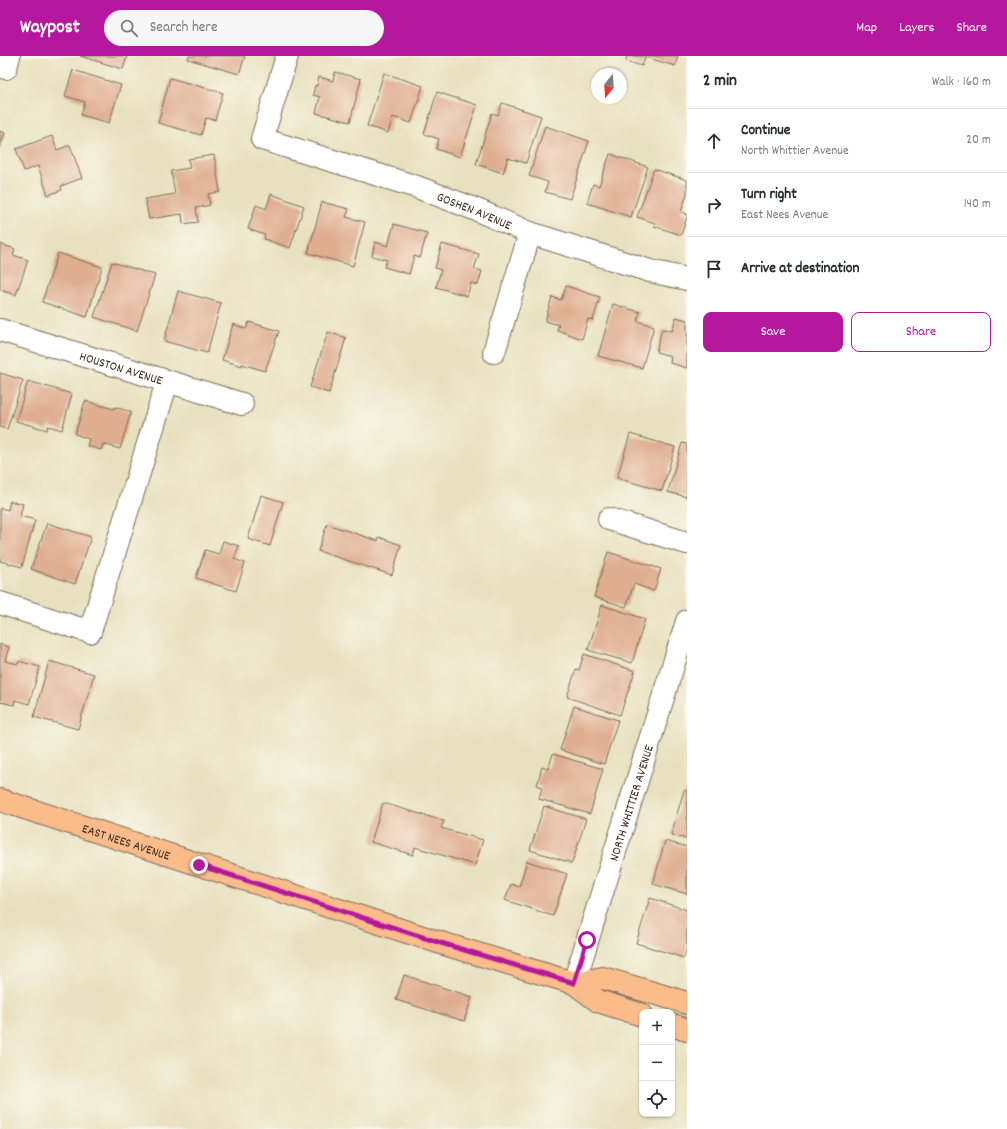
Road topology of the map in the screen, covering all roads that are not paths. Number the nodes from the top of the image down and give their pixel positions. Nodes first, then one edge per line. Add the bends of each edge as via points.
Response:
1 (287, 56) edge
2 (530, 233) junction
3 (687, 278) edge
4 (0, 330) edge
5 (494, 352) dead end
6 (167, 382) junction
7 (242, 404) dead end
8 (609, 518) dead end
9 (687, 542) edge
10 (0, 603) edge
11 (687, 621) edge
12 (0, 800) edge
13 (574, 983) junction
14 (687, 1003) edge
15 (639, 1014) edge
16 (675, 1026) edge
17 (687, 1030) edge

1 - 2 street, GOSHEN AVENUE via 262,139 417,188
2 - 3 street, GOSHEN AVENUE via 650,271
2 - 5 street
4 - 6 street, HOUSTON AVENUE
6 - 7 street, HOUSTON AVENUE
6 - 10 street via 90,632
8 - 9 street
11 - 13 street, NORTH WHITTIER AVENUE
12 - 13 main road, EAST NEES AVENUE via 441,943
13 - 14 main road, EAST NEES AVENUE via 603,978
13 - 15 main road, EAST NEES AVENUE via 598,1001
16 - 17 main road

